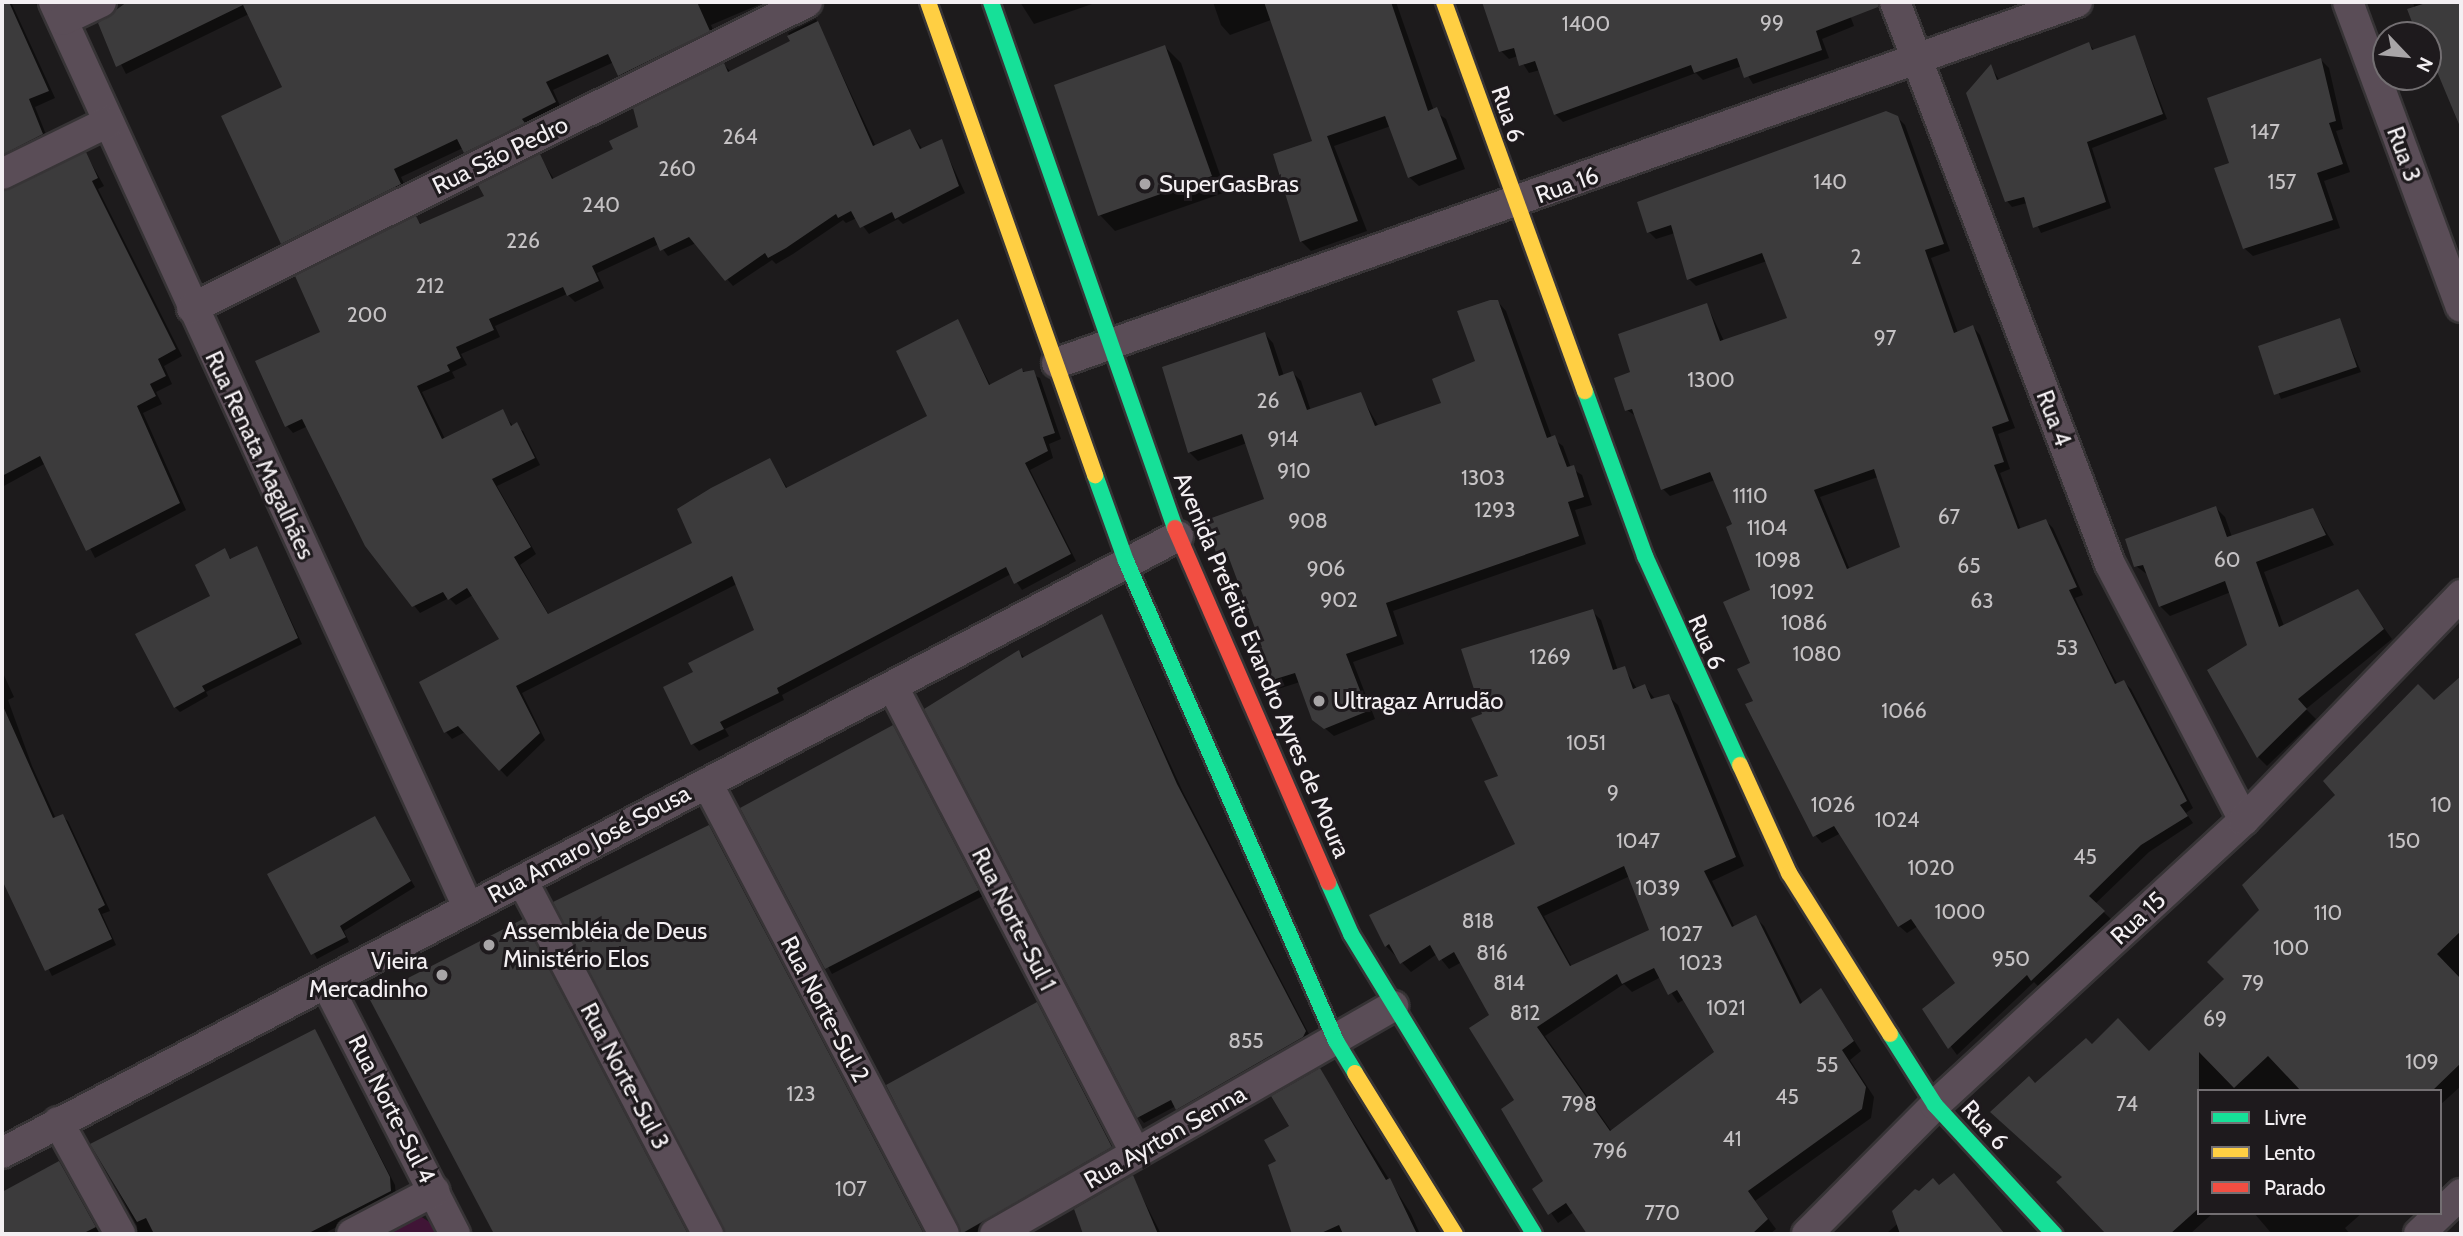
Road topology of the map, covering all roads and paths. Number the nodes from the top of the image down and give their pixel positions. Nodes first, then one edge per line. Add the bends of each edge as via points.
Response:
1 (101, 2) edge
2 (807, 2) edge
3 (928, 2) edge
4 (991, 2) edge
5 (1444, 2) edge
6 (1895, 2) edge
7 (2077, 2) edge
8 (2348, 2) edge
9 (59, 11) edge
10 (1915, 58) junction
11 (108, 122) junction
12 (2, 174) edge
13 (1515, 204) junction
14 (2461, 307) edge
15 (192, 308) junction
16 (1111, 343) junction
17 (1057, 363) junction
18 (1178, 536) junction
19 (1126, 561) junction
20 (2461, 595) edge
21 (893, 687) junction
22 (707, 783) junction
23 (2244, 820) junction
24 (523, 881) junction
25 (468, 907) junction
26 (327, 985) junction
27 (1392, 1006) junction
28 (1336, 1041) junction
29 (1935, 1105) junction
30 (58, 1122) junction
31 (1135, 1152) junction
32 (2, 1153) edge
33 (435, 1191) junction
34 (2461, 1194) edge
35 (2442, 1212) edge
36 (2439, 1215) edge
37 (1011, 1231) edge
38 (120, 1234) edge
39 (352, 1234) edge
40 (455, 1234) edge
41 (709, 1234) edge
42 (944, 1234) edge
43 (1455, 1234) edge
44 (1534, 1234) edge
45 (1807, 1234) edge
46 (2054, 1234) edge
47 (2419, 1234) edge

1 - 9 street
2 - 15 street, Rua São Pedro
3 - 17 street
4 - 16 street, Avenida Prefeito Evandro Ayres de Moura
5 - 13 street, Rua 6
6 - 10 street, Rua 4
7 - 10 street, Rua 16
8 - 14 street, Rua 3
9 - 11 street, Rua Renata Magalhães
10 - 13 street, Rua 16
10 - 23 street, Rua 4 via 2110,564
11 - 12 street
11 - 15 street, Rua Renata Magalhães
13 - 16 street, Rua 16
13 - 29 street, Rua 6 via 1645,556 1716,719 1789,873
15 - 25 street, Rua Renata Magalhães
16 - 17 street, Rua 16
16 - 18 street, Avenida Prefeito Evandro Ayres de Moura
17 - 19 street
18 - 19 street, Rua Amaro José Sousa
18 - 27 street, Avenida Prefeito Evandro Ayres de Moura via 1352,934
19 - 21 street, Rua Amaro José Sousa
19 - 28 street
20 - 23 street, Rua 15
21 - 22 street, Rua Amaro José Sousa
21 - 31 street, Rua Norte-Sul 1
22 - 24 street, Rua Amaro José Sousa
22 - 42 street, Rua Norte-Sul 2
23 - 29 street, Rua 15
24 - 25 street, Rua Amaro José Sousa
24 - 41 street, Rua Norte-Sul 3
25 - 26 street, Rua Amaro José Sousa
26 - 30 street, Rua Amaro José Sousa
26 - 33 street, Rua Norte-Sul 4
27 - 28 street, Rua Ayrton Senna
27 - 44 street, Avenida Prefeito Evandro Ayres de Moura
28 - 31 street, Rua Ayrton Senna
28 - 43 street
29 - 45 street, Rua 15
29 - 46 street, Rua 6
30 - 32 street, Rua Amaro José Sousa
30 - 38 street
31 - 37 street, Rua Ayrton Senna
33 - 39 street
33 - 40 street, Rua Norte-Sul 4
34 - 35 street
36 - 47 street

